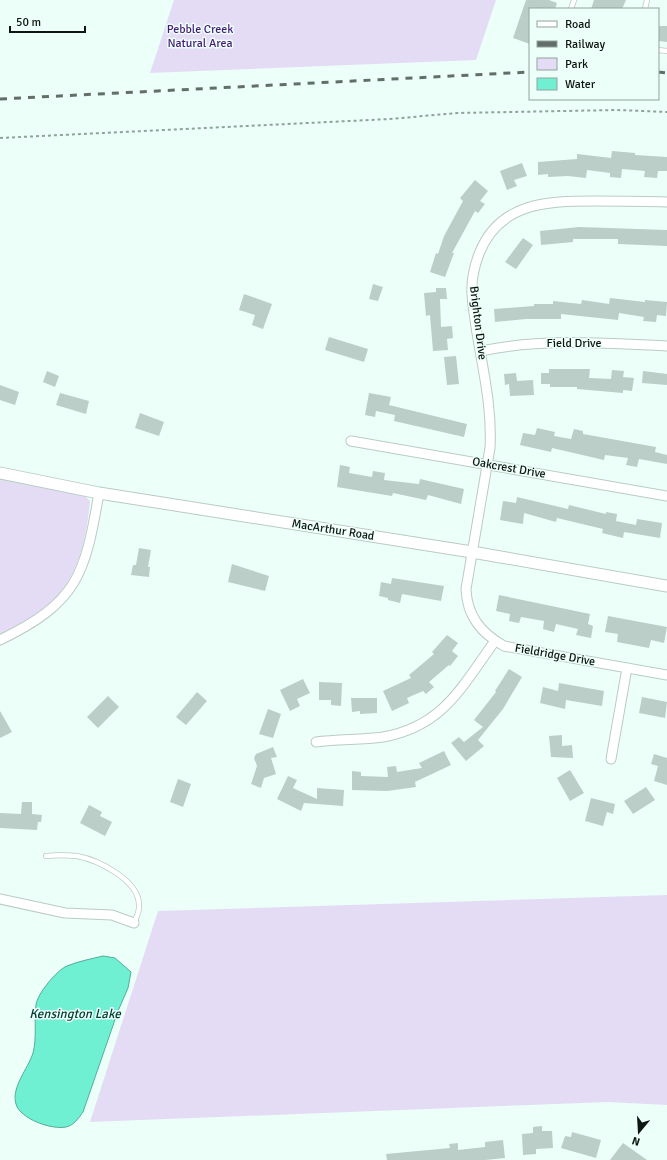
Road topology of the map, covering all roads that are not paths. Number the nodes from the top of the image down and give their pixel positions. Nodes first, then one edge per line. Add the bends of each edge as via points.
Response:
1 (667, 202) edge
2 (667, 346) edge
3 (481, 352) junction
4 (351, 441) dead end
5 (488, 464) junction
6 (0, 473) edge
7 (99, 493) junction
8 (667, 496) edge
9 (472, 552) junction
10 (667, 586) edge
11 (0, 640) edge
12 (494, 641) junction
13 (627, 668) junction
14 (667, 675) edge
15 (316, 742) dead end
16 (611, 758) dead end
17 (46, 856) dead end
18 (0, 899) edge
19 (134, 923) joint

1 - 3 street, Brighton Drive via 542,203 517,212 501,223 481,248 473,273 472,295
2 - 3 street, Field Drive via 557,342
3 - 5 street, Brighton Drive via 492,426
4 - 5 street, Oakcrest Drive
5 - 8 street, Oakcrest Drive
5 - 9 street, Brighton Drive
6 - 7 street, MacArthur Road
7 - 9 street, MacArthur Road
7 - 11 street via 83,564 72,588 45,615
9 - 10 street, MacArthur Road
9 - 12 street, Fieldridge Drive via 467,584 468,604 477,624
12 - 13 street, Fieldridge Drive via 510,648
12 - 15 street via 456,697 429,720 382,737
13 - 14 street, Fieldridge Drive
13 - 16 street
17 - 19 lane via 78,857 106,867 125,879 140,906
18 - 19 street via 64,913 112,915

